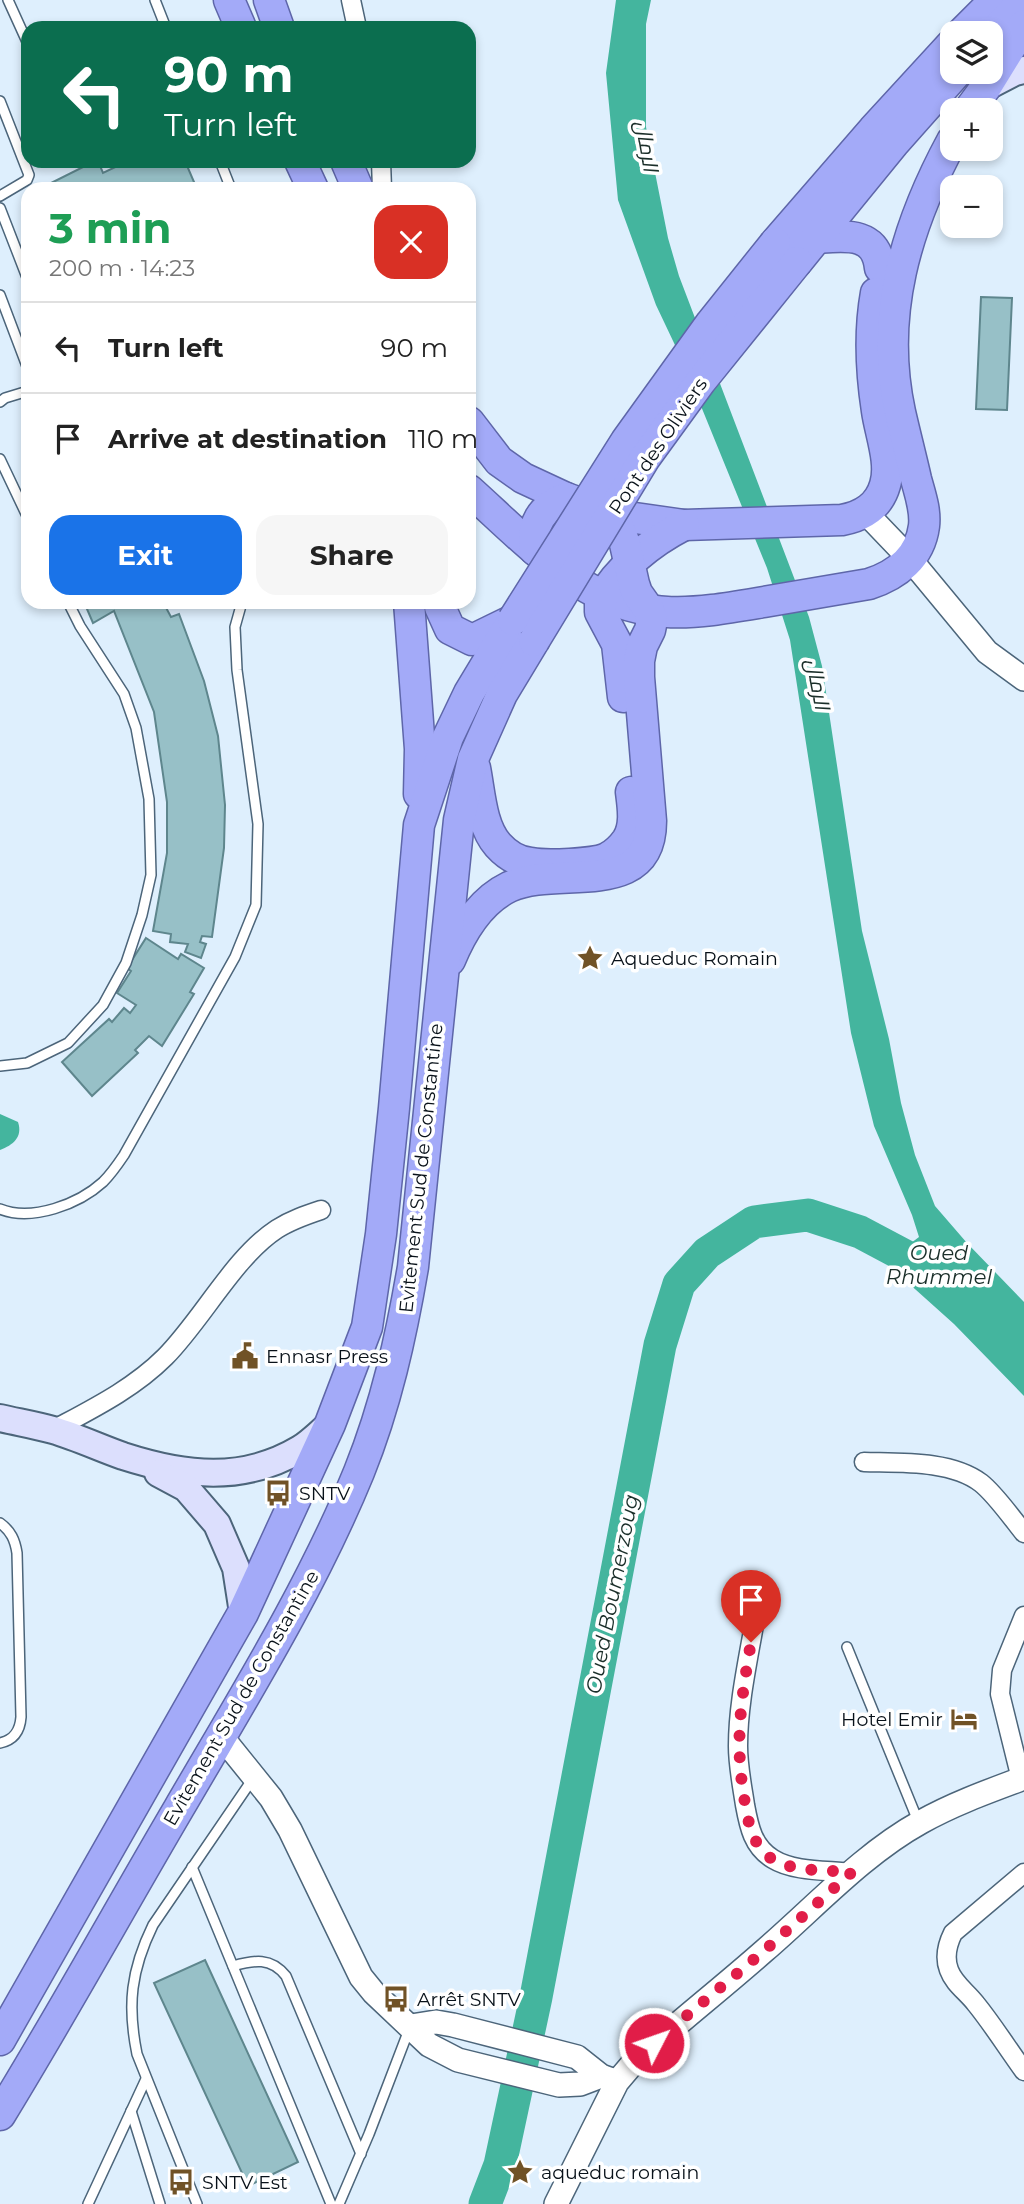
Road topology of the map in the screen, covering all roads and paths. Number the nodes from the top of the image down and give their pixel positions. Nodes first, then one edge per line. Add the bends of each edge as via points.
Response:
1 (8, 0) edge
2 (155, 0) edge
3 (229, 0) edge
4 (351, 0) edge
5 (995, 0) edge
6 (1024, 0) edge
7 (163, 21) edge
8 (238, 21) edge
9 (356, 21) edge
10 (974, 21) edge
11 (1003, 22) edge
12 (1024, 25) edge
13 (21, 29) edge
14 (940, 57) edge
15 (1024, 70) edge
16 (946, 84) edge
17 (979, 98) edge
18 (979, 98) edge
19 (0, 101) edge
20 (940, 140) edge
21 (21, 148) edge
22 (943, 161) edge
23 (21, 184) edge
24 (0, 196) edge
25 (0, 208) edge
26 (817, 238) junction
27 (786, 253) junction
28 (21, 262) edge
29 (880, 268) junction
30 (0, 295) edge
31 (21, 350) edge
32 (21, 393) edge
33 (0, 401) edge
34 (476, 431) edge
35 (0, 460) edge
36 (476, 496) edge
37 (566, 498) junction
38 (21, 504) edge
39 (614, 515) junction
40 (854, 516) junction
41 (684, 525) junction
42 (535, 550) junction
43 (910, 559) junction
44 (629, 565) junction
45 (603, 596) junction
46 (72, 609) edge
47 (240, 609) edge
48 (410, 609) edge
49 (442, 609) edge
50 (649, 610) junction
51 (513, 620) junction
52 (534, 641) joint
53 (1024, 679) edge
54 (473, 759) junction
55 (419, 825) junction
56 (442, 980) junction
57 (0, 1066) edge
58 (0, 1209) edge
59 (321, 1210) dead end
60 (0, 1418) edge
61 (330, 1424) junction
62 (53, 1430) junction
63 (125, 1457) junction
64 (864, 1462) dead end
65 (0, 1523) edge
66 (1024, 1533) edge
67 (243, 1613) junction
68 (1024, 1616) edge
69 (755, 1619) dead end
70 (847, 1647) dead end
71 (221, 1736) junction
72 (0, 1743) edge
73 (254, 1776) junction
74 (1023, 1779) edge
75 (919, 1823) junction
76 (192, 1867) junction
77 (852, 1872) junction
78 (1024, 1873) edge
79 (233, 1966) junction
80 (411, 2026) junction
81 (0, 2040) edge
82 (1024, 2071) edge
83 (146, 2079) junction
84 (609, 2079) junction
85 (131, 2111) junction
86 (0, 2115) edge
87 (361, 2154) junction
88 (88, 2204) edge
89 (160, 2204) edge
90 (197, 2204) edge
91 (331, 2204) edge
92 (339, 2204) edge
93 (555, 2204) edge

1 - 13 lane
2 - 7 lane
3 - 8 highway
4 - 9 street
5 - 10 highway
6 - 11 highway
12 - 17 highway
14 - 27 highway via 873,130
15 - 18 main road
16 - 26 highway
19 - 21 lane
20 - 29 highway via 906,195
22 - 43 highway via 918,214 892,321 897,395 924,518 919,544
23 - 24 lane
25 - 28 lane
26 - 27 highway
26 - 29 highway via 864,240 877,254
27 - 51 highway, Pont des Oliviers, bridge via 712,323 626,440
27 - 52 highway, Pont des Oliviers, bridge via 652,449
29 - 40 highway via 871,342 886,484 878,500
30 - 31 lane
32 - 33 lane
34 - 37 highway via 499,461
35 - 38 lane
36 - 42 highway
37 - 39 highway
37 - 42 highway via 539,517
39 - 41 highway
39 - 44 highway
40 - 41 highway
40 - 43 street
41 - 44 highway
42 - 45 highway
43 - 50 highway via 884,579 869,584 706,611
43 - 53 street via 987,652
44 - 45 highway
44 - 50 highway via 637,593
45 - 50 highway
45 - 54 highway via 600,612 617,644 621,667 633,812 627,839 612,855 593,862 531,863 509,855 487,827
46 - 57 lane via 124,694 136,728 149,799 151,875 126,963 103,1005 68,1043 27,1063
47 - 58 lane via 235,627 237,670 258,824 256,905 235,957 124,1155 104,1181 49,1212
48 - 55 highway via 420,749
49 - 51 highway via 450,629 472,640
50 - 56 highway via 651,625 639,669 651,821 647,849 626,870 612,874 532,880 508,887 474,915
51 - 55 highway, Evitement Sud de Constantine via 448,737
52 - 54 highway, Evitement Sud de Constantine via 502,694
54 - 56 highway, Evitement Sud de Constantine via 459,820
55 - 61 highway, Evitement Sud de Constantine via 381,1234 367,1327
56 - 71 highway, Evitement Sud de Constantine via 413,1267 385,1392 359,1471 316,1567
59 - 62 street via 277,1229 258,1244 181,1341 142,1377
60 - 62 main road
61 - 63 main road via 303,1448 243,1472 210,1474
61 - 67 highway, Evitement Sud de Constantine
62 - 63 main road
63 - 67 main road via 186,1488 217,1524 236,1568
64 - 66 street via 914,1463 959,1471 981,1483
65 - 72 lane via 15,1540 17,1553 21,1717 18,1732
67 - 81 highway, Evitement Sud de Constantine
68 - 74 street via 1002,1670 1000,1694
69 - 77 street via 738,1727 739,1767 750,1829 764,1852 787,1866
70 - 75 lane
71 - 73 street
71 - 86 highway, Evitement Sud de Constantine
73 - 76 lane
73 - 80 street via 290,1830 361,1977
74 - 75 street
75 - 77 street
76 - 79 lane
76 - 83 lane via 153,1925 134,1975 131,2028
77 - 84 street
78 - 82 street via 953,1933 946,1958 955,1982
79 - 87 lane via 261,1960 271,1962 286,1976
79 - 91 lane
80 - 84 street via 436,2022 567,2055
80 - 84 street via 429,2045 458,2060 559,2085
80 - 87 lane
83 - 85 lane
83 - 90 lane
84 - 93 street
85 - 88 lane
85 - 89 lane
87 - 92 lane

